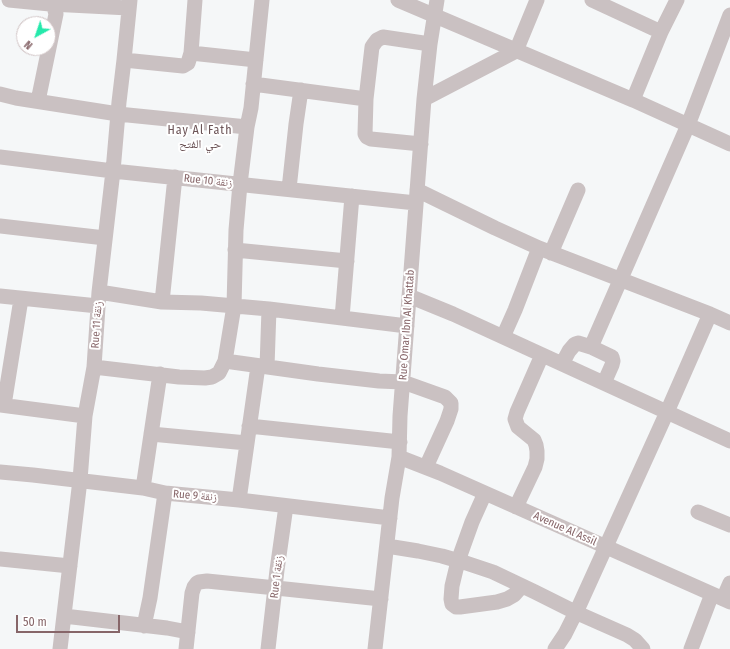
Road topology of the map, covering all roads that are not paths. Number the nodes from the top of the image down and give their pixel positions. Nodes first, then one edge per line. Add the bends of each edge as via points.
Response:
1 (9, 0) edge
2 (195, 0) edge
3 (262, 0) edge
4 (398, 0) edge
5 (437, 0) edge
6 (537, 0) edge
7 (592, 0) edge
8 (677, 0) edge
9 (50, 4) junction
10 (130, 4) edge
11 (609, 4) edge
12 (730, 15) edge
13 (435, 16) junction
14 (661, 32) junction
15 (430, 44) junction
16 (725, 45) edge
17 (516, 50) junction
18 (191, 53) junction
19 (124, 60) junction
20 (256, 60) junction
21 (253, 84) junction
22 (301, 90) junction
23 (0, 94) edge
24 (366, 99) junction
25 (424, 99) junction
26 (633, 100) junction
27 (38, 102) junction
28 (118, 114) junction
29 (688, 125) junction
30 (247, 127) junction
31 (421, 144) junction
32 (730, 144) edge
33 (0, 157) edge
34 (113, 171) junction
35 (175, 177) junction
36 (240, 184) junction
37 (289, 189) junction
38 (578, 190) dead end
39 (352, 196) junction
40 (417, 196) junction
41 (0, 226) edge
42 (105, 238) junction
43 (235, 250) junction
44 (545, 251) junction
45 (347, 261) junction
46 (621, 280) junction
47 (0, 296) edge
48 (409, 296) junction
49 (21, 299) junction
50 (98, 299) junction
51 (162, 302) junction
52 (234, 306) junction
53 (269, 309) junction
54 (710, 314) junction
55 (342, 318) junction
56 (730, 323) edge
57 (407, 326) junction
58 (503, 337) junction
59 (591, 347) junction
60 (542, 355) junction
61 (225, 361) junction
62 (562, 364) junction
63 (94, 367) junction
64 (262, 367) junction
65 (160, 374) junction
66 (403, 382) junction
67 (604, 383) junction
68 (2, 405) edge
69 (667, 412) junction
70 (85, 416) junction
71 (249, 426) junction
72 (151, 434) junction
73 (730, 441) edge
74 (400, 442) junction
75 (247, 443) junction
76 (399, 457) junction
77 (426, 467) junction
78 (0, 472) edge
79 (80, 480) junction
80 (143, 488) junction
81 (165, 493) junction
82 (485, 493) junction
83 (239, 500) junction
84 (286, 506) junction
85 (516, 507) junction
86 (698, 512) dead end
87 (390, 518) junction
88 (730, 525) edge
89 (387, 546) junction
90 (605, 547) junction
91 (0, 559) edge
92 (458, 561) junction
93 (70, 566) junction
94 (730, 583) edge
95 (522, 586) junction
96 (276, 588) junction
97 (381, 599) junction
98 (722, 599) edge
99 (575, 612) junction
100 (64, 616) junction
101 (144, 626) junction
102 (188, 632) junction
103 (565, 642) edge
104 (60, 649) edge
105 (186, 649) edge
106 (268, 649) edge
107 (375, 649) edge
108 (555, 649) edge
109 (644, 649) edge
110 (691, 649) edge

1 - 9 street
2 - 18 street
3 - 20 street
4 - 13 street
5 - 13 street, Rue Omar Ibn Al Khattab
6 - 17 street
7 - 11 street
8 - 14 street
9 - 10 street
9 - 27 street via 56,14
10 - 19 street, Rue 11 زنقة
11 - 14 street
12 - 16 street
13 - 15 street, Rue Omar Ibn Al Khattab
13 - 17 street
14 - 26 street
15 - 24 street via 383,37 377,40 372,47
15 - 25 street, Rue Omar Ibn Al Khattab
16 - 29 street
17 - 25 street
17 - 26 street
18 - 19 street via 188,63 183,66
18 - 20 street
19 - 28 street, Rue 11 زنقة
20 - 21 street
21 - 22 street
21 - 30 street
22 - 24 street
22 - 37 street
23 - 27 street
24 - 31 street via 365,134 370,139
25 - 31 street, Rue Omar Ibn Al Khattab
26 - 29 street
27 - 28 street
28 - 30 street
28 - 34 street, Rue 11 زنقة
29 - 32 street
29 - 46 street
30 - 36 street
31 - 40 street, Rue Omar Ibn Al Khattab
33 - 34 street, Rue 10 زنقة
34 - 35 street, Rue 10 زنقة
34 - 42 street, Rue 11 زنقة
35 - 36 street, Rue 10 زنقة
35 - 51 street
36 - 37 street, Rue 10 زنقة
36 - 43 street
37 - 39 street, Rue 10 زنقة
38 - 44 street
39 - 40 street, Rue 10 زنقة
39 - 45 street
40 - 44 street
40 - 48 street, Rue Omar Ibn Al Khattab
41 - 42 street
42 - 50 street, Rue 11 زنقة
43 - 45 street
43 - 52 street
44 - 46 street
44 - 58 street
45 - 55 street
46 - 54 street
46 - 59 street
47 - 49 street
48 - 57 street, Rue Omar Ibn Al Khattab
48 - 58 street
49 - 50 street
49 - 68 street
50 - 51 street
50 - 63 street, Rue 11 زنقة
51 - 52 street
52 - 53 street
52 - 61 street
53 - 55 street
53 - 64 street
54 - 56 street
54 - 69 street
55 - 57 street
57 - 66 street, Rue Omar Ibn Al Khattab
58 - 60 street
59 - 62 street via 575,344
59 - 67 street via 612,357 612,365
60 - 62 street
60 - 85 street via 515,419 518,427 534,440 537,451 535,467
61 - 64 street
61 - 65 street via 219,373 212,377 193,378
62 - 67 street
63 - 65 street
63 - 70 street, Rue 11 زنقة
64 - 66 street
64 - 71 street
65 - 72 street
66 - 74 street, Rue Omar Ibn Al Khattab
66 - 77 street via 445,397 450,403 447,421
67 - 69 street
68 - 70 street
69 - 73 street
69 - 90 street
70 - 79 street, Rue 11 زنقة
71 - 74 street
71 - 75 street
72 - 75 street
72 - 80 street
74 - 76 street, Rue Omar Ibn Al Khattab
75 - 83 street
76 - 77 street, Avenue Al Assil
76 - 87 street, Rue Omar Ibn Al Khattab
77 - 82 street, Avenue Al Assil
78 - 79 street, Rue 9 زنقة
79 - 80 street, Rue 9 زنقة
79 - 93 street, Rue 11 زنقة
80 - 81 street, Rue 9 زنقة
81 - 83 street, Rue 9 زنقة
81 - 101 street
82 - 85 street, Avenue Al Assil
82 - 92 street
83 - 84 street, Rue 9 زنقة
84 - 87 street, Rue 9 زنقة
84 - 96 street, Rue 1 زنقة
85 - 90 street, Avenue Al Assil
86 - 88 street
87 - 89 street, Rue Omar Ibn Al Khattab
89 - 92 street
89 - 97 street, Rue Omar Ibn Al Khattab
90 - 98 street, Avenue Al Assil
90 - 99 street
91 - 93 street
92 - 95 street via 493,572
92 - 95 street via 451,598 452,604 456,607 507,599
93 - 100 street, Rue 11 زنقة
94 - 98 street
95 - 99 street
96 - 97 street
96 - 102 street via 197,583 192,593
96 - 106 street, Rue 1 زنقة
97 - 107 street, Rue Omar Ibn Al Khattab
98 - 110 street
99 - 103 street
99 - 109 street via 627,635
100 - 101 street
100 - 104 street, Rue 11 زنقة
101 - 102 street
102 - 105 street
103 - 108 street

